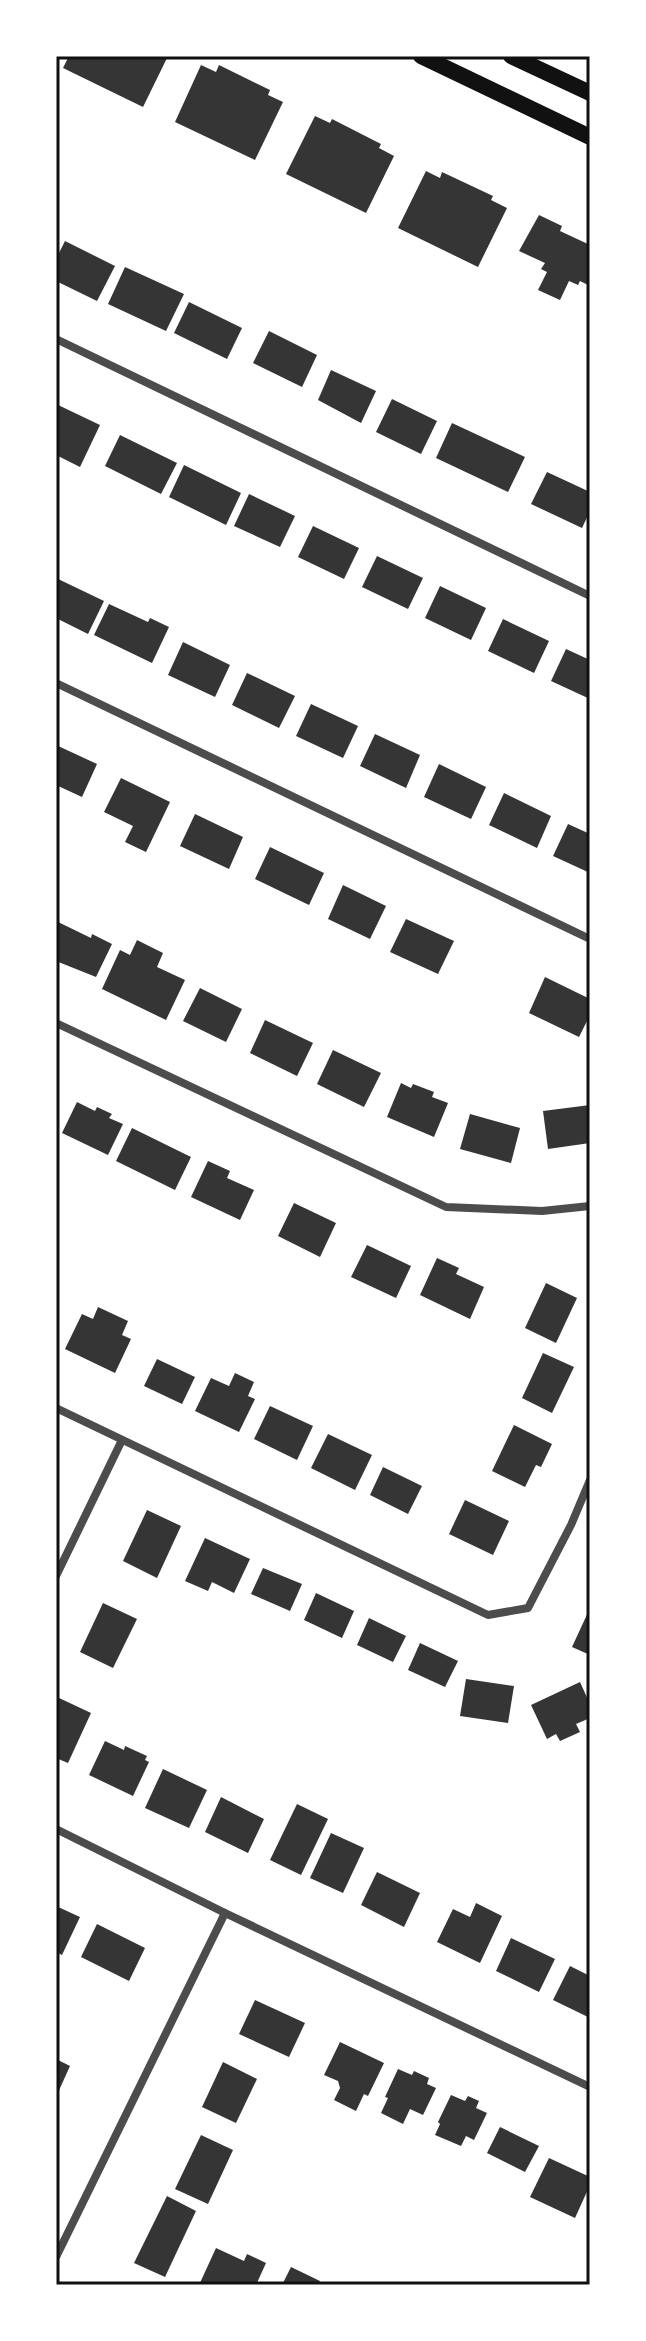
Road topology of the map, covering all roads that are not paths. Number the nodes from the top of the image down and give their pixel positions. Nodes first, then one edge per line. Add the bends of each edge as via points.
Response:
1 (421, 56) edge
2 (511, 56) edge
3 (590, 93) edge
4 (590, 137) edge
5 (56, 339) edge
6 (590, 596) edge
7 (56, 683) edge
8 (590, 939) edge
9 (56, 1023) edge
10 (590, 1206) edge
11 (56, 1408) edge
12 (122, 1440) junction
13 (590, 1480) edge
14 (56, 1576) edge
15 (56, 1829) edge
16 (225, 1913) junction
17 (590, 2087) edge
18 (56, 2257) edge

1 - 4 main road
2 - 3 main road
5 - 6 street
7 - 8 street
9 - 10 street via 446,1207 542,1211
11 - 12 street
12 - 13 street via 488,1615 528,1608
12 - 14 street
15 - 16 street
16 - 17 street
16 - 18 street

